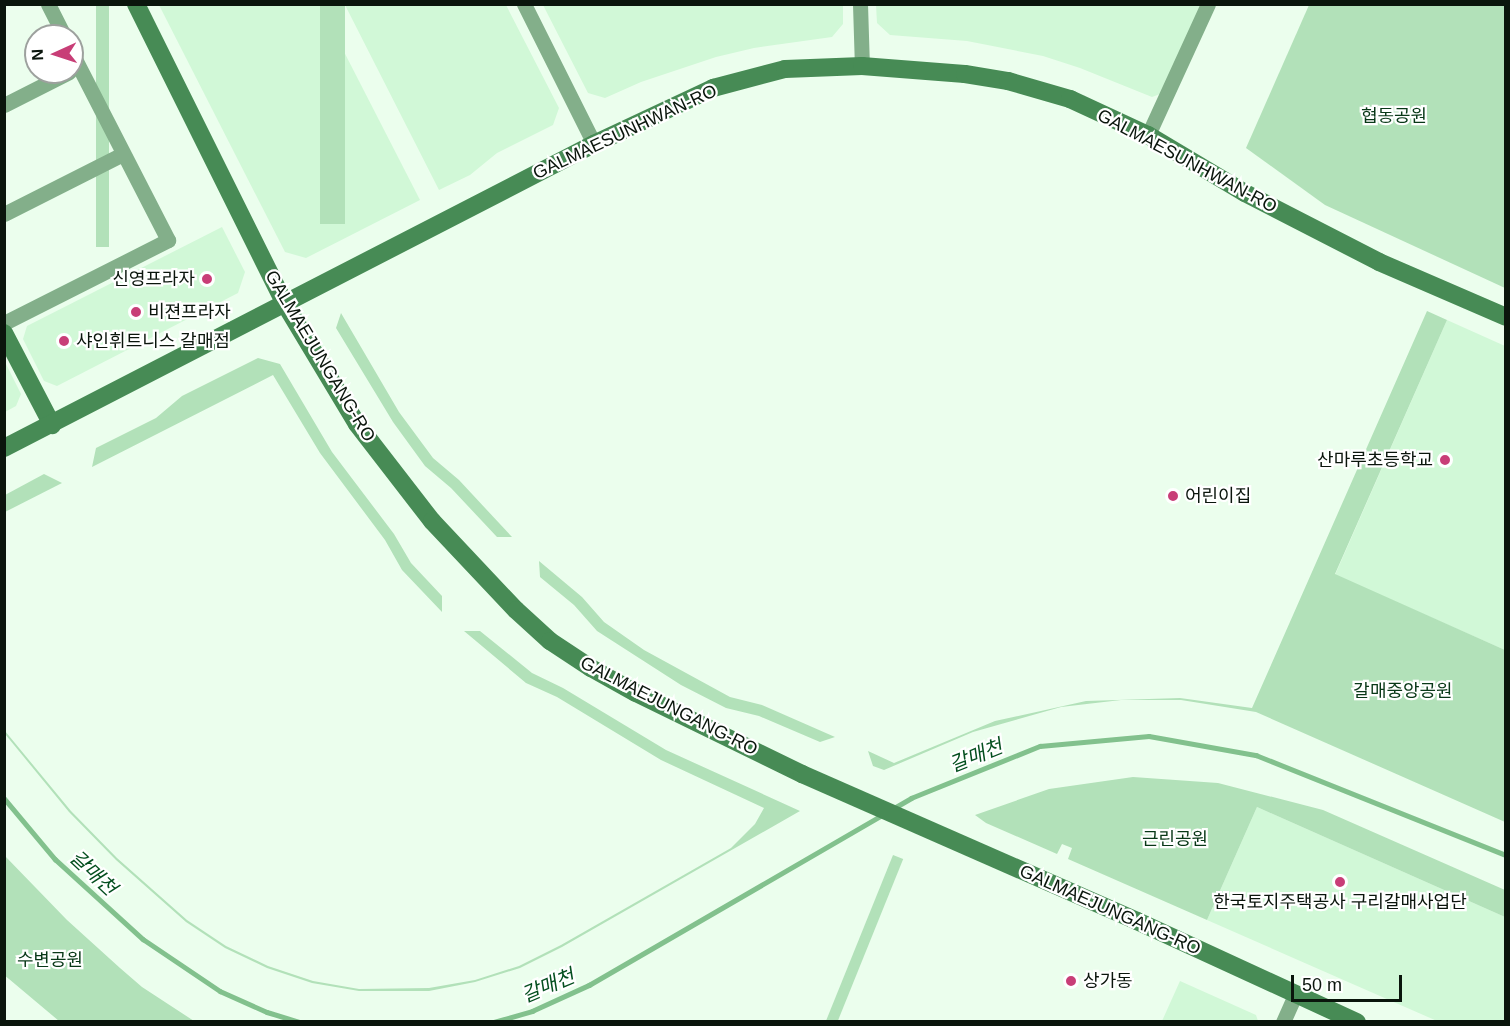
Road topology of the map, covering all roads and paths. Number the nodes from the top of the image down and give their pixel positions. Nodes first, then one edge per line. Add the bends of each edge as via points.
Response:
1 (48, 4) edge
2 (136, 4) edge
3 (524, 4) edge
4 (860, 4) edge
5 (1208, 4) edge
6 (58, 24) edge
7 (862, 66) junction
8 (45, 84) edge
9 (81, 84) edge
10 (4, 105) edge
11 (1148, 135) junction
12 (594, 144) junction
13 (123, 154) junction
14 (4, 214) edge
15 (285, 304) junction
16 (1506, 316) edge
17 (4, 323) edge
18 (4, 333) edge
19 (52, 425) junction
20 (4, 448) edge
21 (1295, 995) junction
22 (1283, 1022) edge
23 (1357, 1022) edge

1 - 6 street
2 - 15 street, GALMAEJUNGANG-RO
3 - 12 street
4 - 7 street
5 - 11 street
7 - 11 street, GALMAESUNHWAN-RO via 1008,81 1070,99
7 - 12 street, GALMAESUNHWAN-RO via 785,69 713,88
8 - 10 street
9 - 13 street
11 - 16 street, GALMAESUNHWAN-RO via 1245,193 1379,262
12 - 15 street, GALMAESUNHWAN-RO
13 - 14 street
13 - 17 street via 168,240
15 - 19 street, GALMAESUNHWAN-RO
15 - 21 street, GALMAEJUNGANG-RO via 357,424 432,522 550,641 591,668 802,774
18 - 19 street
19 - 20 street, GALMAESUNHWAN-RO
21 - 22 street
21 - 23 street, GALMAEJUNGANG-RO

